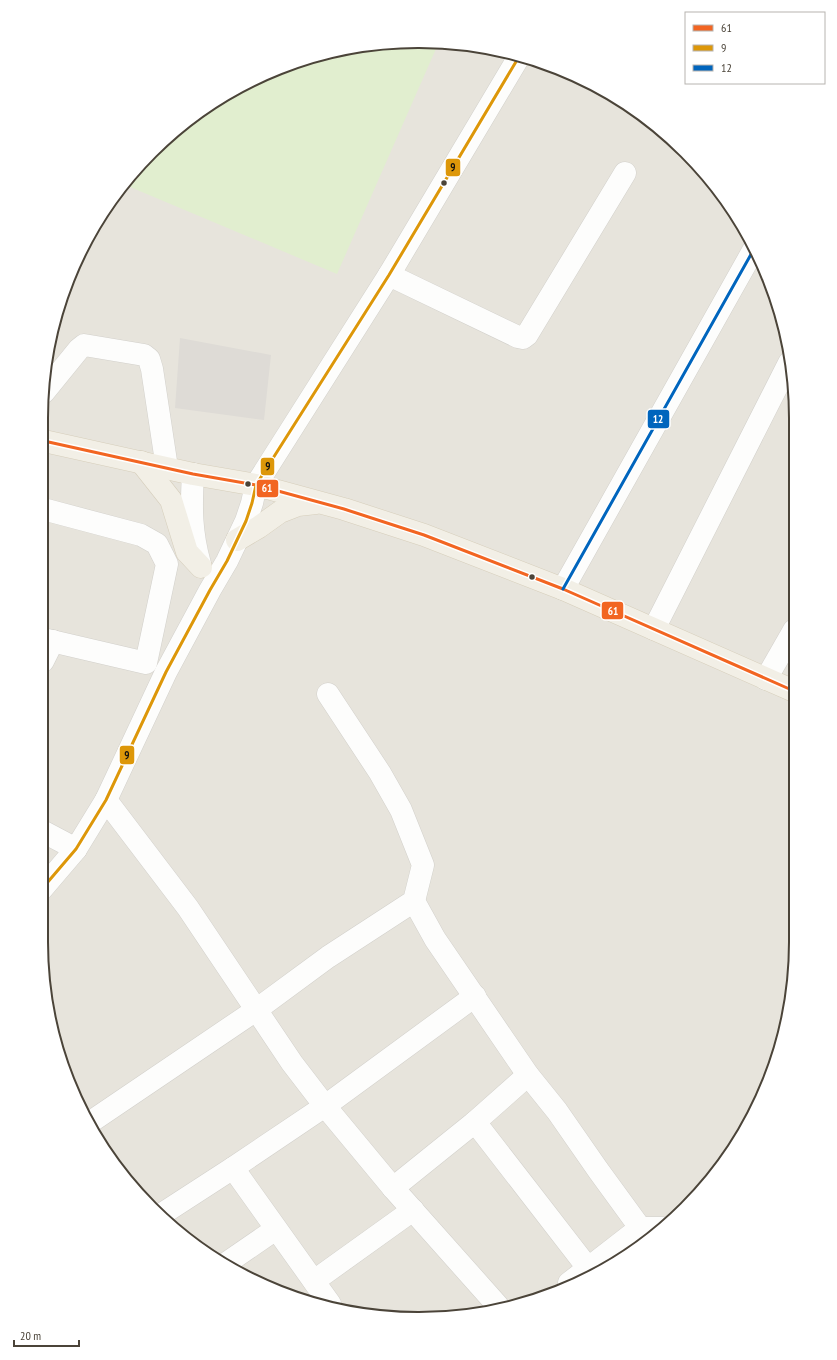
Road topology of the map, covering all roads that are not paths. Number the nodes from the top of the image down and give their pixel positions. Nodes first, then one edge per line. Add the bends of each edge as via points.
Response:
1 (516, 62) edge
2 (625, 173) dead end
3 (751, 255) edge
4 (389, 275) junction
5 (786, 369) edge
6 (50, 385) edge
7 (48, 442) edge
8 (141, 462) junction
9 (166, 468) junction
10 (193, 474) junction
11 (256, 485) junction
12 (316, 503) junction
13 (48, 510) edge
14 (237, 540) junction
15 (201, 567) junction
16 (563, 589) junction
17 (210, 590) junction
18 (654, 629) junction
19 (789, 639) edge
20 (48, 640) edge
21 (146, 663) junction
22 (166, 672) junction
23 (766, 679) junction
24 (789, 689) edge
25 (328, 694) dead end
26 (106, 800) junction
27 (48, 833) edge
28 (76, 849) junction
29 (48, 882) edge
30 (414, 901) junction
31 (475, 996) junction
32 (256, 1010) junction
33 (528, 1075) junction
34 (325, 1106) junction
35 (94, 1120) edge
36 (475, 1122) junction
37 (233, 1168) junction
38 (393, 1188) junction
39 (413, 1210) junction
40 (166, 1212) edge
41 (276, 1229) junction
42 (644, 1234) edge
43 (230, 1260) edge
44 (588, 1268) junction
45 (578, 1276) edge
46 (314, 1281) junction
47 (327, 1300) edge
48 (496, 1304) edge

1 - 4 street
2 - 4 street via 523,338
3 - 16 street
4 - 11 street
5 - 18 street
6 - 9 street via 84,345 144,355 149,359 152,369
7 - 8 main road
8 - 9 main road
8 - 15 main road via 171,500 187,552
9 - 10 main road
10 - 11 main road
10 - 15 street via 192,520 194,543
11 - 12 main road
11 - 14 street via 248,515
12 - 14 main road via 298,505 280,512
12 - 16 main road via 424,535
13 - 21 street via 141,535 157,544 167,564
14 - 17 street
15 - 17 street
16 - 18 main road
17 - 22 street
18 - 23 main road
19 - 23 street
20 - 21 street
21 - 22 street
22 - 26 street
23 - 24 main road
25 - 30 street via 401,810 423,865
26 - 28 street
26 - 32 street via 188,908
27 - 28 street
28 - 29 street
30 - 31 street via 435,938
30 - 32 street via 328,957
31 - 33 street
31 - 34 street
32 - 34 street
32 - 35 street
33 - 36 street
33 - 42 street via 557,1111
34 - 37 street
34 - 38 street
36 - 38 street
36 - 44 street
37 - 40 street
37 - 41 street
38 - 39 street
39 - 46 street
39 - 48 street
41 - 43 street
41 - 46 street
42 - 44 street
44 - 45 street
46 - 47 street

